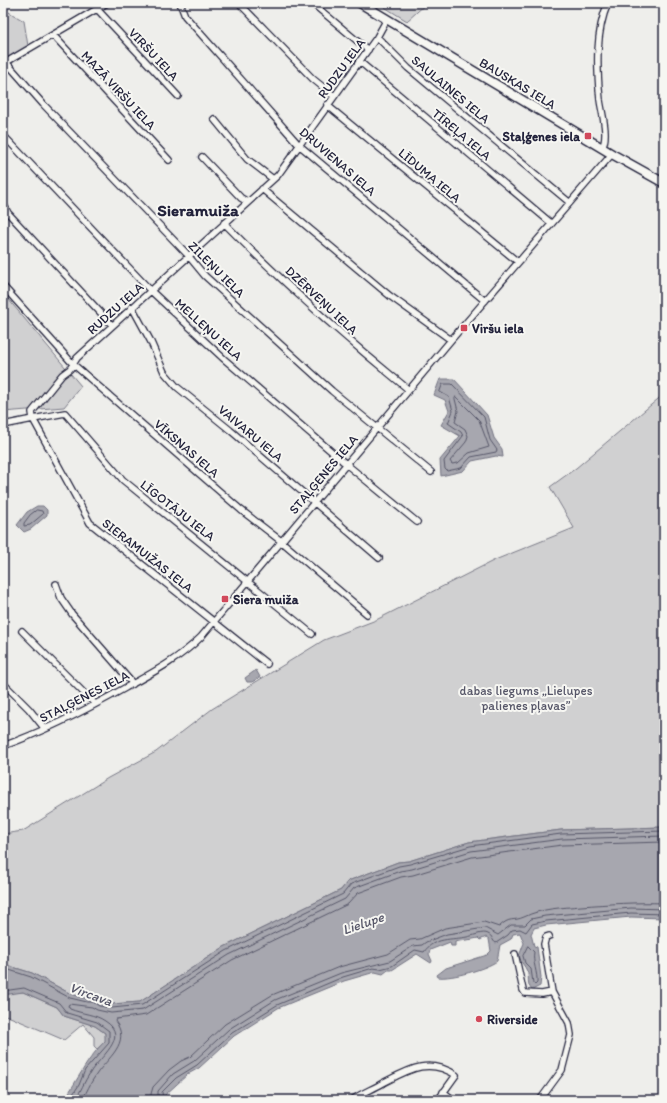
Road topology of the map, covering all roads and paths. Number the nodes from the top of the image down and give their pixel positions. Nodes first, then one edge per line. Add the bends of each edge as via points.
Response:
1 (108, 3) edge
2 (180, 3) edge
3 (240, 3) edge
4 (312, 3) edge
5 (360, 3) edge
6 (608, 3) edge
7 (97, 9) junction
8 (387, 19) junction
9 (54, 36) junction
10 (377, 37) junction
11 (368, 50) junction
12 (359, 61) junction
13 (5, 63) edge
14 (178, 96) dead end
15 (334, 96) junction
16 (327, 105) junction
17 (214, 119) dead end
18 (3, 135) edge
19 (299, 145) junction
20 (602, 148) junction
21 (612, 154) junction
22 (202, 157) dead end
23 (169, 160) dead end
24 (273, 179) junction
25 (664, 183) edge
26 (262, 189) junction
27 (248, 202) junction
28 (569, 202) junction
29 (3, 203) edge
30 (224, 223) junction
31 (551, 223) junction
32 (188, 256) junction
33 (518, 262) junction
34 (3, 286) edge
35 (150, 290) junction
36 (485, 301) junction
37 (132, 307) junction
38 (112, 325) junction
39 (451, 340) junction
40 (73, 364) junction
41 (409, 390) junction
42 (33, 419) junction
43 (3, 425) edge
44 (377, 429) junction
45 (346, 464) junction
46 (431, 472) dead end
47 (314, 502) junction
48 (417, 522) dead end
49 (281, 541) junction
50 (379, 558) dead end
51 (248, 580) junction
52 (56, 584) dead end
53 (367, 614) dead end
54 (214, 621) junction
55 (22, 631) dead end
56 (312, 634) dead end
57 (267, 664) dead end
58 (3, 683) edge
59 (133, 684) junction
60 (95, 704) junction
61 (45, 729) junction
62 (3, 746) edge
63 (549, 936) dead end
64 (515, 954) dead end
65 (552, 992) junction
66 (443, 1092) junction
67 (352, 1100) edge
68 (438, 1100) edge
69 (454, 1100) edge
70 (540, 1100) edge

1 - 7 street
2 - 19 street, DRUVIENAS IELA via 186,16
3 - 15 street via 313,79
4 - 11 street
5 - 8 street, BAUSKAS IELA
6 - 20 street via 599,40 600,99 605,140
7 - 9 street
7 - 14 street, VIRŠU IELA
8 - 10 street, RUDZU IELA
8 - 20 street, BAUSKAS IELA
9 - 13 street
9 - 23 street, MAZĀ VIRŠU IELA
10 - 11 street, RUDZU IELA
10 - 28 street, SAULAINES IELA via 408,68
11 - 12 street, RUDZU IELA
12 - 15 street, RUDZU IELA
12 - 31 street, TĪREĻA IELA
13 - 32 street, ZILEŅU IELA
15 - 16 street, RUDZU IELA
16 - 19 street, RUDZU IELA
16 - 33 street, LĪDUMA IELA
17 - 24 street via 247,159
18 - 35 street, MELLEŅU IELA
19 - 24 street, RUDZU IELA
19 - 36 street, DRUVIENAS IELA
20 - 21 street, BAUSKAS IELA
21 - 25 street, BAUSKAS IELA
21 - 28 street, STAĻĢENES IELA
22 - 27 street via 241,198
24 - 26 street, RUDZU IELA
26 - 27 street, RUDZU IELA
26 - 39 street via 390,296
27 - 30 street, RUDZU IELA
28 - 31 street, STAĻĢENES IELA
29 - 38 street via 8,213
30 - 32 street, RUDZU IELA
30 - 41 street, DZĒRVEŅU IELA via 354,344
31 - 33 street, STAĻĢENES IELA
32 - 35 street, RUDZU IELA
32 - 44 street, ZILEŅU IELA via 205,276
33 - 36 street, STAĻĢENES IELA
34 - 40 street, VĪKSNAS IELA
35 - 37 street, RUDZU IELA
35 - 45 street, MELLEŅU IELA via 224,359
36 - 39 street, STAĻĢENES IELA
37 - 38 street, RUDZU IELA
37 - 47 street, VAIVARU IELA via 164,372 172,382
38 - 40 street, RUDZU IELA
39 - 41 street, STAĻĢENES IELA
40 - 42 street, RUDZU IELA via 32,412
40 - 49 street, VĪKSNAS IELA via 241,510
41 - 44 street, STAĻĢENES IELA
42 - 43 street
42 - 51 street, LĪGOTĀJU IELA via 65,413 123,480
42 - 54 street, SIERAMUIŽAS IELA via 90,523
44 - 45 street, STAĻĢENES IELA
44 - 46 street, ZILEŅU IELA
45 - 47 street, STAĻĢENES IELA
45 - 48 street, MELLEŅU IELA
47 - 49 street, STAĻĢENES IELA
47 - 50 street, VAIVARU IELA
49 - 51 street, STAĻĢENES IELA
49 - 53 street, VĪKSNAS IELA
51 - 54 street, STAĻĢENES IELA
51 - 56 street, LĪGOTĀJU IELA
52 - 59 street via 61,598 72,614
54 - 57 street, SIERAMUIŽAS IELA
54 - 59 street, STAĻĢENES IELA via 188,650
55 - 60 street
58 - 61 street
59 - 60 street, STAĻĢENES IELA
60 - 61 street, STAĻĢENES IELA
61 - 62 street, STAĻĢENES IELA
63 - 65 street via 546,937 544,944
64 - 65 street via 525,993
65 - 70 street via 569,1023 570,1042 562,1070
66 - 67 street via 456,1075 444,1069 414,1067
66 - 68 street
66 - 69 street

